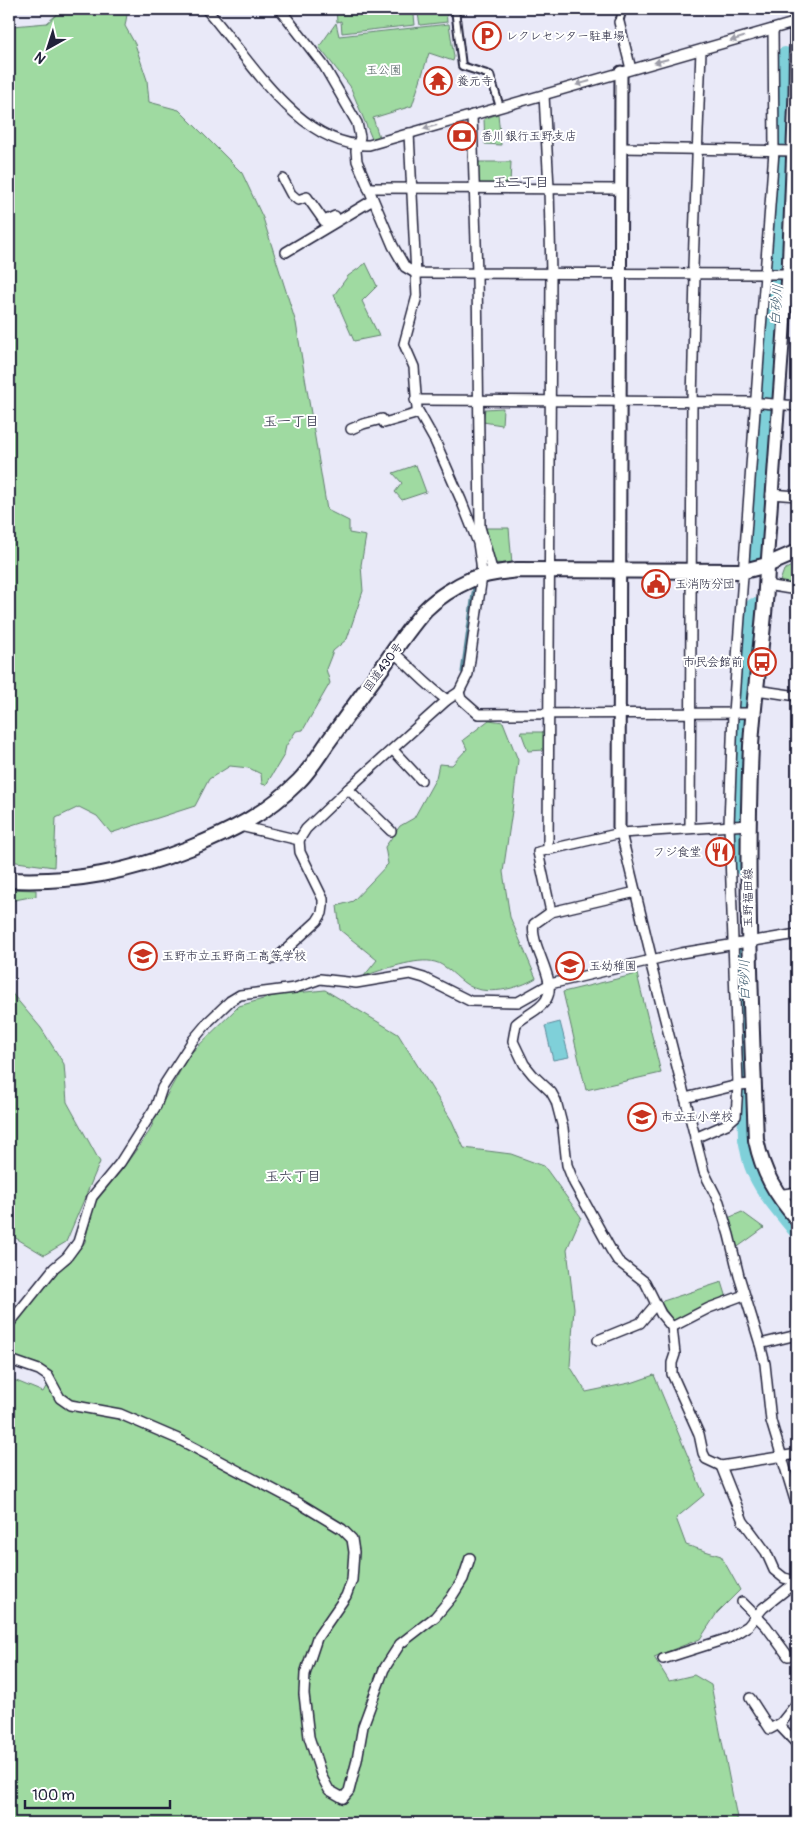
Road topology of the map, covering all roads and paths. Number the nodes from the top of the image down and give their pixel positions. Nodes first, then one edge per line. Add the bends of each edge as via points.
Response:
1 (206, 9) edge
2 (280, 9) edge
3 (454, 9) edge
4 (623, 9) edge
5 (796, 9) edge
6 (619, 22) joint
7 (796, 22) edge
8 (773, 28) junction
9 (701, 50) junction
10 (626, 70) junction
11 (796, 93) edge
12 (544, 95) junction
13 (500, 108) junction
14 (472, 116) junction
15 (409, 134) junction
16 (358, 145) junction
17 (621, 148) junction
18 (697, 148) junction
19 (776, 151) junction
20 (790, 151) junction
21 (283, 179) dead end
22 (368, 188) junction
23 (411, 188) junction
24 (474, 188) junction
25 (549, 188) junction
26 (620, 189) junction
27 (794, 199) edge
28 (373, 200) junction
29 (340, 218) junction
30 (286, 252) dead end
31 (789, 271) edge
32 (415, 273) junction
33 (478, 274) junction
34 (551, 274) junction
35 (620, 274) junction
36 (768, 274) junction
37 (695, 275) junction
38 (479, 399) junction
39 (416, 400) junction
40 (550, 400) junction
41 (621, 401) junction
42 (692, 402) junction
43 (758, 403) junction
44 (774, 404) junction
45 (797, 406) edge
46 (419, 413) junction
47 (351, 429) dead end
48 (771, 494) junction
49 (797, 496) edge
50 (797, 552) edge
51 (766, 566) junction
52 (550, 570) junction
53 (620, 571) junction
54 (692, 571) junction
55 (744, 571) junction
56 (488, 575) junction
57 (766, 584) junction
58 (797, 590) edge
59 (393, 652) junction
60 (756, 690) junction
61 (459, 692) junction
62 (797, 696) edge
63 (447, 700) junction
64 (620, 712) junction
65 (691, 713) junction
66 (736, 713) junction
67 (751, 713) junction
68 (549, 714) junction
69 (393, 750) junction
70 (421, 780) dead end
71 (348, 789) junction
72 (731, 825) junction
73 (747, 825) junction
74 (240, 826) junction
75 (690, 827) junction
76 (391, 831) dead end
77 (621, 833) junction
78 (299, 840) junction
79 (548, 849) junction
80 (9, 880) edge
81 (636, 892) junction
82 (551, 912) junction
83 (797, 934) edge
84 (740, 944) junction
85 (273, 959) dead end
86 (651, 960) junction
87 (550, 984) junction
88 (746, 1084) junction
89 (685, 1098) junction
90 (695, 1138) junction
91 (797, 1192) edge
92 (778, 1195) junction
93 (797, 1219) edge
94 (744, 1295) junction
95 (656, 1304) junction
96 (9, 1324) edge
97 (672, 1327) junction
98 (797, 1335) edge
99 (598, 1340) dead end
100 (760, 1344) junction
101 (9, 1358) edge
102 (797, 1454) edge
103 (781, 1456) junction
104 (721, 1466) junction
105 (797, 1507) edge
106 (470, 1558) dead end
107 (797, 1581) edge
108 (742, 1602) dead end
109 (757, 1616) junction
110 (788, 1656) dead end
111 (663, 1659) dead end
112 (750, 1698) dead end
113 (797, 1703) edge
114 (779, 1725) junction
115 (797, 1744) edge

1 - 16 street via 278,98 329,138
2 - 16 street via 324,66 357,123
3 - 13 street via 462,66 490,75
4 - 6 street
5 - 7 street
6 - 10 street
7 - 8 street
7 - 11 street
8 -> 9 street
8 - 19 street
9 -> 10 street
9 - 18 street
10 -> 12 street
10 - 17 street
11 - 20 street
12 - 13 street
12 - 25 street
13 - 14 street
14 -> 15 street
14 - 24 street
15 - 16 street
15 - 23 street
16 - 22 street via 357,161
17 - 18 street
17 - 26 street
18 - 19 street
18 - 37 street
19 - 20 street
19 - 36 street
20 - 27 street
21 - 29 street via 291,194 298,200 307,197 324,221 338,215
22 - 23 street
22 - 28 street
23 - 24 street
23 - 32 street
24 - 25 street
24 - 33 street
25 - 26 street
25 - 34 street
26 - 35 street
27 - 31 street
28 - 29 street
28 - 32 street via 405,267
29 - 30 street
31 - 36 street
31 - 44 street
32 - 33 street
32 - 39 street via 417,296 404,344 414,367
33 - 34 street
33 - 38 street
34 - 35 street
34 - 40 street
35 - 37 street
35 - 41 street
36 - 37 street
36 - 43 street
37 - 42 street
38 - 39 street
38 - 40 street
38 - 56 street via 480,528
39 - 46 street
40 - 41 street
40 - 52 street
41 - 42 street
41 - 53 street
42 - 43 street
42 - 54 street
43 - 44 street
43 - 55 street
44 - 45 street
44 - 48 street
46 - 47 street via 384,423 382,419 376,420
46 - 56 street via 435,441
48 - 49 street
48 - 51 street
50 - 51 main road, 国道430号
51 - 55 main road, 国道430号
51 - 57 main road, 玉野福田線
52 - 53 main road, 国道430号
52 - 56 main road, 国道430号
52 - 68 street
53 - 54 main road, 国道430号
53 - 64 street
54 - 55 main road, 国道430号
54 - 65 street
55 - 66 street
56 - 59 main road, 国道430号 via 471,580 430,606
56 - 61 street via 468,674
57 - 58 street
57 - 60 main road, 玉野福田線
59 - 63 street
59 - 74 main road, 国道430号 via 300,780 266,810
60 - 62 street
60 - 67 main road, 玉野福田線
61 - 63 street
61 - 68 street via 461,699 478,714
63 - 69 street
64 - 65 street
64 - 68 street
64 - 77 street
65 - 66 street
65 - 75 street
66 - 67 street
66 - 72 street
67 - 73 main road, 玉野福田線
68 - 79 street
69 - 70 street
69 - 71 street
71 - 76 street
71 - 78 street
72 - 73 street
72 - 75 street
72 - 84 street
73 - 84 main road, 玉野福田線
74 - 78 street
74 - 80 main road, 国道430号 via 171,856 117,872 54,880
75 - 77 street
77 - 79 street
77 - 81 street
78 - 85 street via 300,852 322,899 322,913 313,925
79 - 82 street via 538,852
81 - 82 street
81 - 86 street
82 - 87 street via 533,927
83 - 84 street
84 - 86 street
84 - 88 main road, 玉野福田線
86 - 87 street
86 - 89 street
87 - 95 street via 547,999 516,1024 514,1041 524,1064 556,1101 574,1183 601,1234 618,1260 645,1282
87 - 96 street via 518,1002 470,1002 410,974 356,983 320,979 295,988 248,993 230,1001 193,1040 120,1163 92,1197 78,1242
88 - 89 street
88 - 90 street via 736,1116 727,1124
88 - 92 main road, 玉野福田線 via 761,1162
89 - 90 street
90 - 94 street via 704,1172 719,1202
91 - 92 street
92 - 93 main road, 玉野福田線
94 - 97 street
94 - 100 street
95 - 97 street
95 - 99 street via 640,1323
97 - 104 street via 676,1354 672,1374 699,1434 706,1459
98 - 100 street
100 - 103 street via 769,1411
101 - 106 street via 48,1376 60,1398 70,1405 120,1414 178,1439 299,1503 342,1529 352,1539 352,1580 346,1596 317,1638 305,1674 304,1694 310,1737 322,1777 329,1790 343,1798 349,1791 362,1726 384,1669 400,1644 436,1617 451,1598 463,1579
102 - 103 street
103 - 104 street
103 - 105 street
104 - 107 street via 743,1521 766,1552 774,1570 784,1578
107 - 109 street
108 - 109 street
109 - 110 street
109 - 111 street via 729,1638
112 - 114 street via 770,1729
113 - 114 street
114 - 115 street

